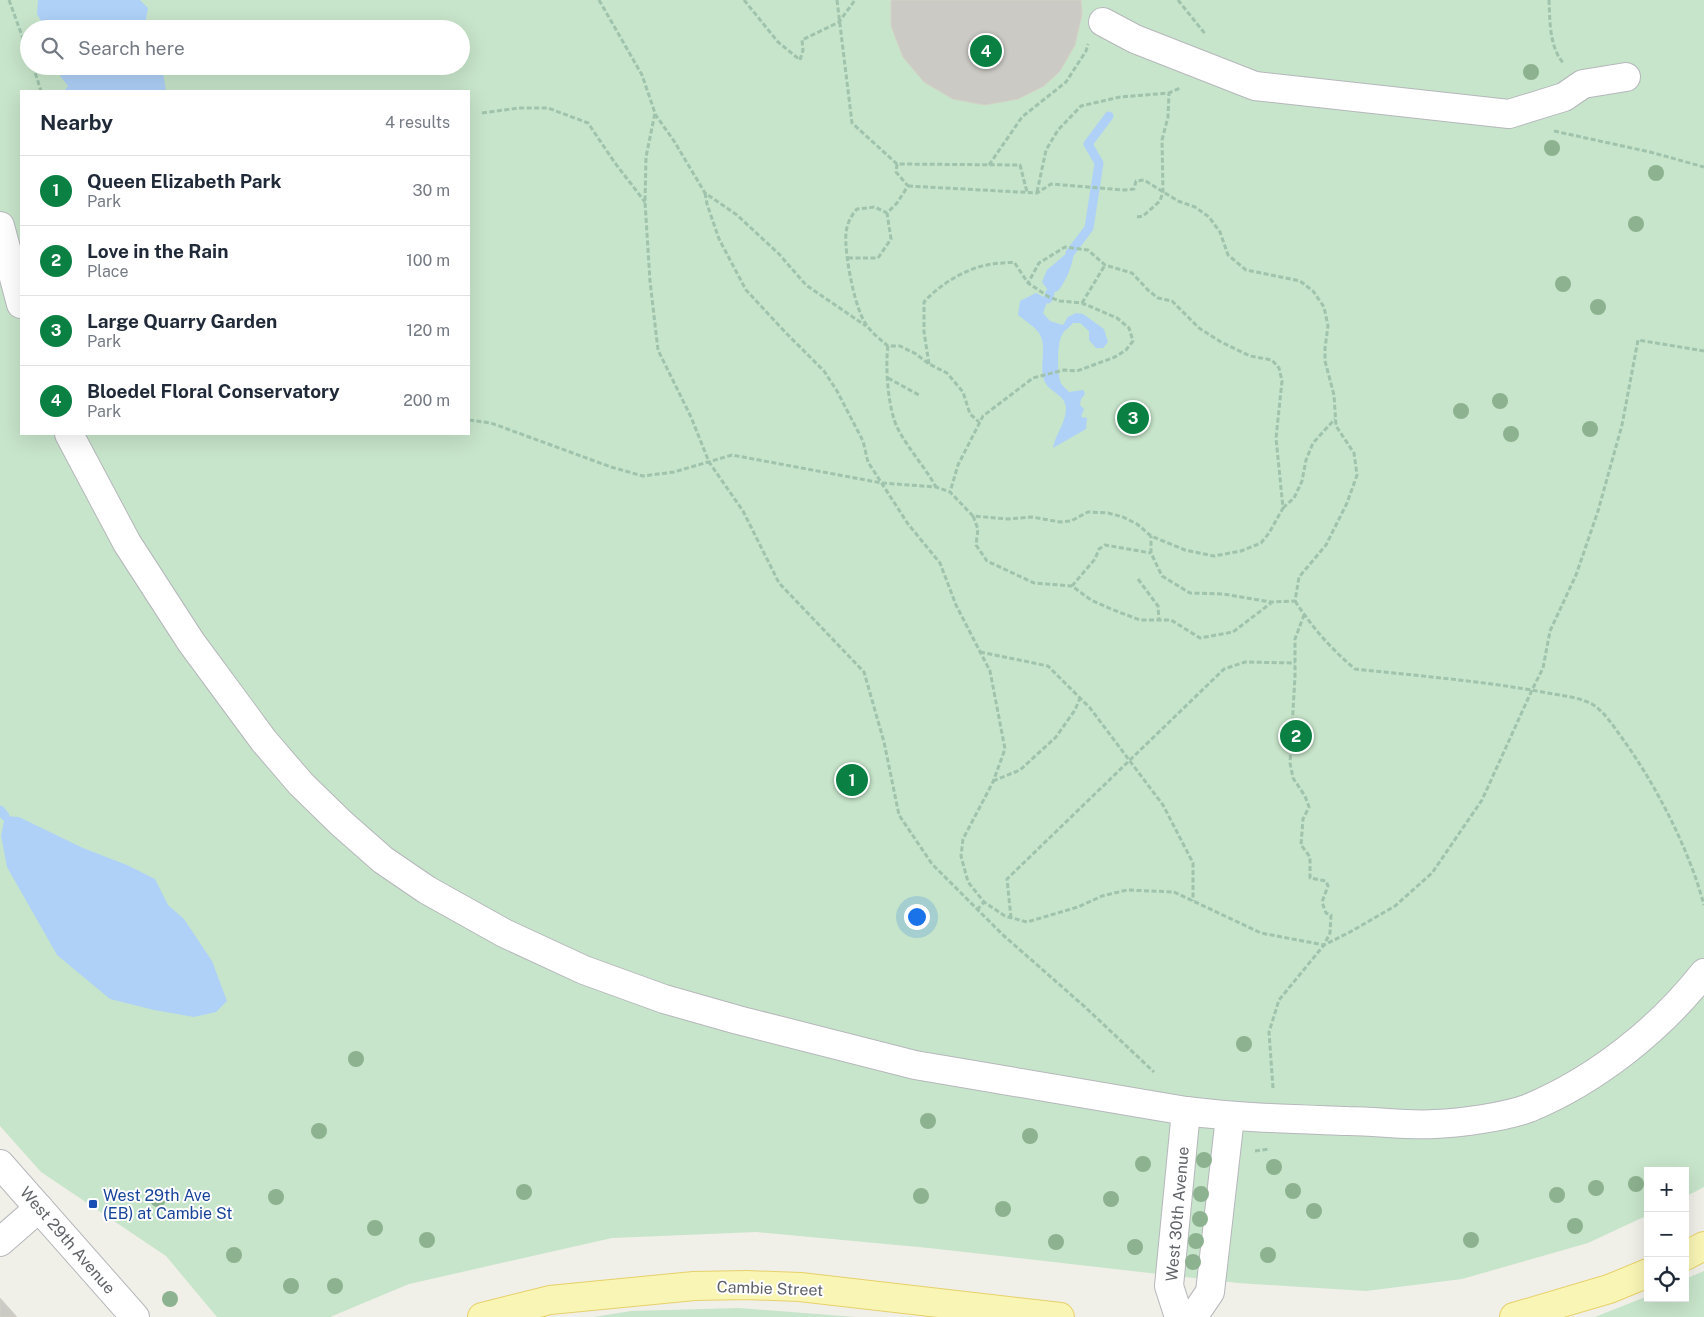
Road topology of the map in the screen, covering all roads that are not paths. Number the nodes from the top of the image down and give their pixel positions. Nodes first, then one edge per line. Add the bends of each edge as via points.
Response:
1 (1096, 33) road end
2 (1626, 77) dead end
3 (0, 226) edge
4 (20, 300) edge
5 (70, 435) edge
6 (1704, 973) edge
7 (1186, 1111) junction
8 (1230, 1117) junction
9 (0, 1164) edge
10 (39, 1208) junction
11 (0, 1242) edge
12 (1704, 1246) edge
13 (1689, 1254) edge
14 (1644, 1275) edge
15 (135, 1317) edge
16 (482, 1317) edge
17 (1060, 1317) edge
18 (1179, 1317) edge
19 (1193, 1317) edge
20 (1514, 1317) edge

1 - 2 street via 1135,39 1255,86 1509,114 1564,97 1583,84
3 - 4 street
5 - 7 street via 127,543 191,642 264,741 341,823 382,860 427,890 504,933 584,970 738,1020 915,1065
6 - 8 street via 1660,1020 1622,1054 1582,1080 1527,1108 1498,1116 1435,1124
7 - 8 street
7 - 18 street, West 30th Avenue via 1169,1286
8 - 19 street via 1210,1292
9 - 10 street, West 29th Avenue
10 - 11 street
10 - 15 street, West 29th Avenue
12 - 13 main road
14 - 20 main road via 1609,1289
16 - 17 main road, Cambie Street via 550,1300 694,1286 747,1285 800,1287

